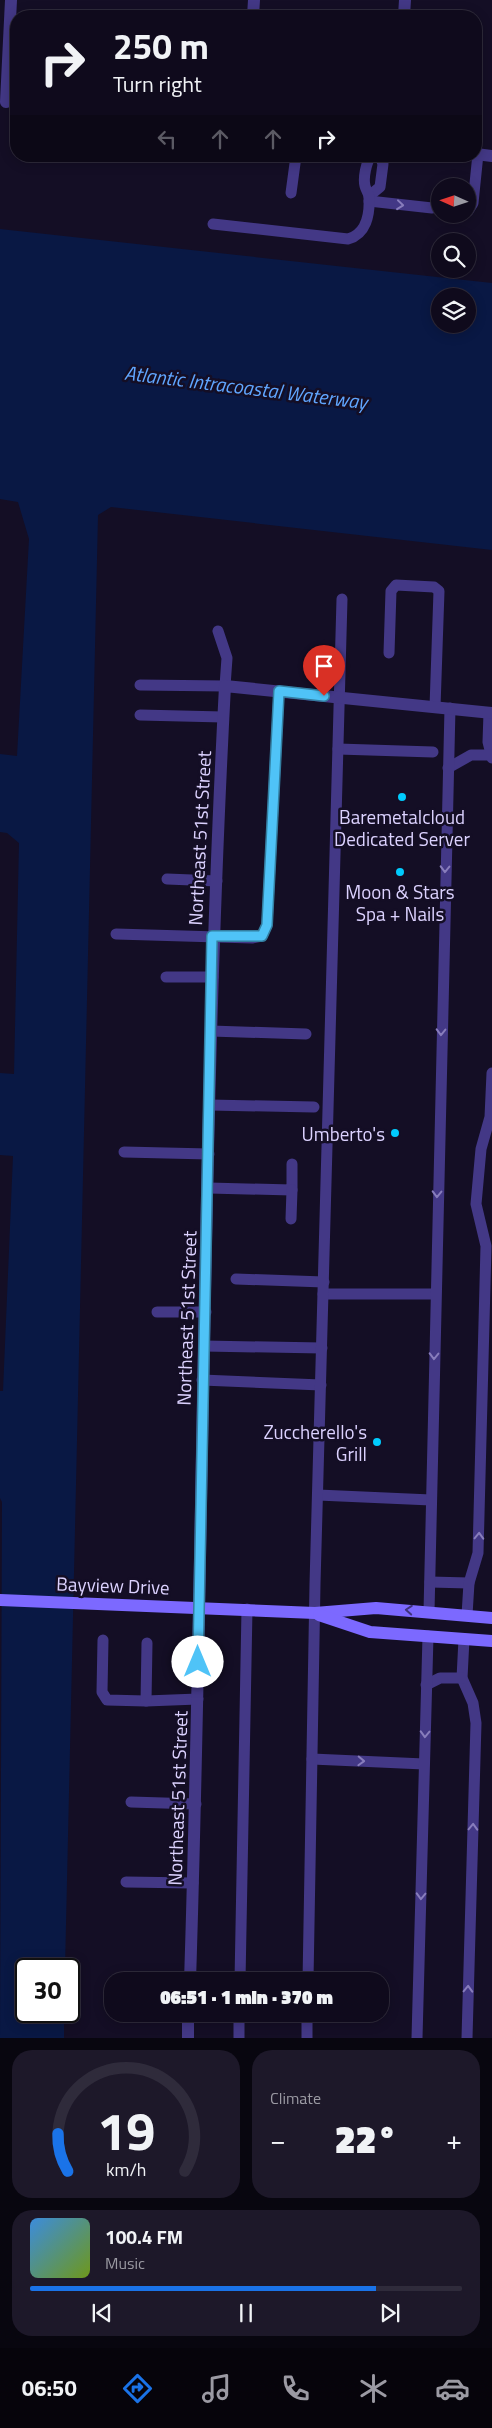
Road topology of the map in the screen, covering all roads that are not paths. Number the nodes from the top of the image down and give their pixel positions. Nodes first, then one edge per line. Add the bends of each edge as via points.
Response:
1 (10, 34) edge
2 (8, 102) edge
3 (295, 162) edge
4 (367, 162) edge
5 (382, 162) edge
6 (476, 162) edge
7 (475, 178) edge
8 (291, 193) dead end
9 (369, 199) junction
10 (431, 208) edge
11 (213, 224) dead end
12 (342, 599) dead end
13 (218, 631) dead end
14 (389, 652) dead end
15 (140, 685) dead end
16 (225, 686) junction
17 (279, 691) junction
18 (339, 697) junction
19 (435, 707) junction
20 (450, 708) junction
21 (490, 713) edge
22 (140, 715) dead end
23 (223, 717) junction
24 (338, 750) junction
25 (433, 752) dead end
26 (491, 756) edge
27 (448, 768) junction
28 (167, 880) dead end
29 (217, 881) junction
30 (116, 934) dead end
31 (212, 936) junction
32 (166, 977) dead end
33 (213, 977) junction
34 (211, 1031) junction
35 (306, 1034) dead end
36 (492, 1073) edge
37 (210, 1105) junction
38 (314, 1107) dead end
39 (124, 1152) dead end
40 (209, 1154) junction
41 (292, 1164) dead end
42 (209, 1188) junction
43 (292, 1190) junction
44 (291, 1219) dead end
45 (236, 1279) dead end
46 (324, 1282) junction
47 (323, 1294) junction
48 (435, 1294) junction
49 (157, 1312) dead end
50 (206, 1312) junction
51 (204, 1346) junction
52 (322, 1348) junction
53 (202, 1380) junction
54 (321, 1385) junction
55 (318, 1495) junction
56 (431, 1500) junction
57 (430, 1582) junction
58 (469, 1583) junction
59 (0, 1600) edge
60 (198, 1607) junction
61 (247, 1610) junction
62 (430, 1612) junction
63 (315, 1613) junction
64 (467, 1616) junction
65 (492, 1618) edge
66 (428, 1636) junction
67 (464, 1639) junction
68 (103, 1640) dead end
69 (492, 1642) edge
70 (147, 1643) dead end
71 (462, 1678) junction
72 (426, 1685) junction
73 (198, 1699) junction
74 (146, 1702) junction
75 (312, 1760) junction
76 (424, 1764) junction
77 (131, 1802) dead end
78 (196, 1804) junction
79 (126, 1882) dead end
80 (193, 1883) junction
81 (190, 1972) edge
82 (240, 1972) edge
83 (308, 1972) edge
84 (188, 2022) edge
85 (239, 2022) edge
86 (307, 2022) edge
87 (188, 2038) edge
88 (239, 2038) edge
89 (307, 2038) edge
90 (417, 2038) edge
91 (467, 2038) edge

1 - 2 street
3 - 8 lane
4 - 9 lane via 365,186
5 - 9 lane via 380,187
6 - 7 lane
9 -> 10 lane
9 - 11 lane via 366,224 361,232 348,239
12 - 18 lane
13 - 16 lane via 227,658
14 - 19 lane via 391,591 396,585 434,587 439,591
15 - 16 lane
16 - 17 street
16 - 23 street, Northeast 51st Street
17 - 18 street
17 - 31 lane via 267,925 262,936
18 - 19 street
18 - 24 lane
19 - 20 street
20 - 21 street
20 - 27 lane
21 - 26 lane
22 - 23 lane
23 - 29 street, Northeast 51st Street
24 - 25 lane
24 - 46 lane
26 - 27 lane via 471,755
27 -> 48 lane
28 - 29 lane
29 - 31 street, Northeast 51st Street
30 - 31 lane
31 - 33 street, Northeast 51st Street
32 - 33 lane
33 - 34 street, Northeast 51st Street
34 - 35 lane
34 - 37 street, Northeast 51st Street
58 -> 36 lane via 478,1553 486,1290 486,1246 476,1204 481,1150 490,1117
37 - 38 lane
37 - 40 street, Northeast 51st Street
39 - 40 lane
40 - 42 street, Northeast 51st Street
41 - 43 lane
42 - 43 lane
42 - 50 street, Northeast 51st Street
43 - 44 lane
45 - 46 lane
46 - 47 lane
47 - 48 lane
47 - 52 lane
48 -> 56 lane
49 - 50 lane
50 - 51 street, Northeast 51st Street
51 - 52 lane
51 - 53 street, Northeast 51st Street
52 - 54 lane
53 - 54 lane
53 - 60 street, Northeast 51st Street
54 - 55 lane
55 - 56 lane
55 - 63 lane
56 - 57 lane
57 - 58 lane
57 - 62 lane
58 - 64 lane
59 - 60 street, Bayview Drive
60 - 61 street, Bayview Drive
60 - 73 street, Northeast 51st Street
61 - 63 street, Bayview Drive
61 - 82 lane
62 -> 63 street, Bayview Drive via 376,1608
62 - 64 street, Bayview Drive
63 - 66 street, Bayview Drive via 370,1632
63 - 75 lane
64 - 65 street, Bayview Drive
66 - 67 street, Bayview Drive
66 - 72 lane
67 - 69 street, Bayview Drive
67 - 71 lane
68 - 74 lane via 104,1696 114,1702
70 - 74 lane
71 - 72 lane via 440,1678
91 -> 71 lane via 476,1723 473,1703
72 -> 76 lane
73 - 74 lane
73 - 78 street, Northeast 51st Street
75 -> 76 lane
75 - 83 lane
76 -> 90 lane
77 - 78 lane
78 - 80 street, Northeast 51st Street
79 - 80 lane
80 - 81 street, Northeast 51st Street
84 - 87 street
85 - 88 lane
86 - 89 lane

